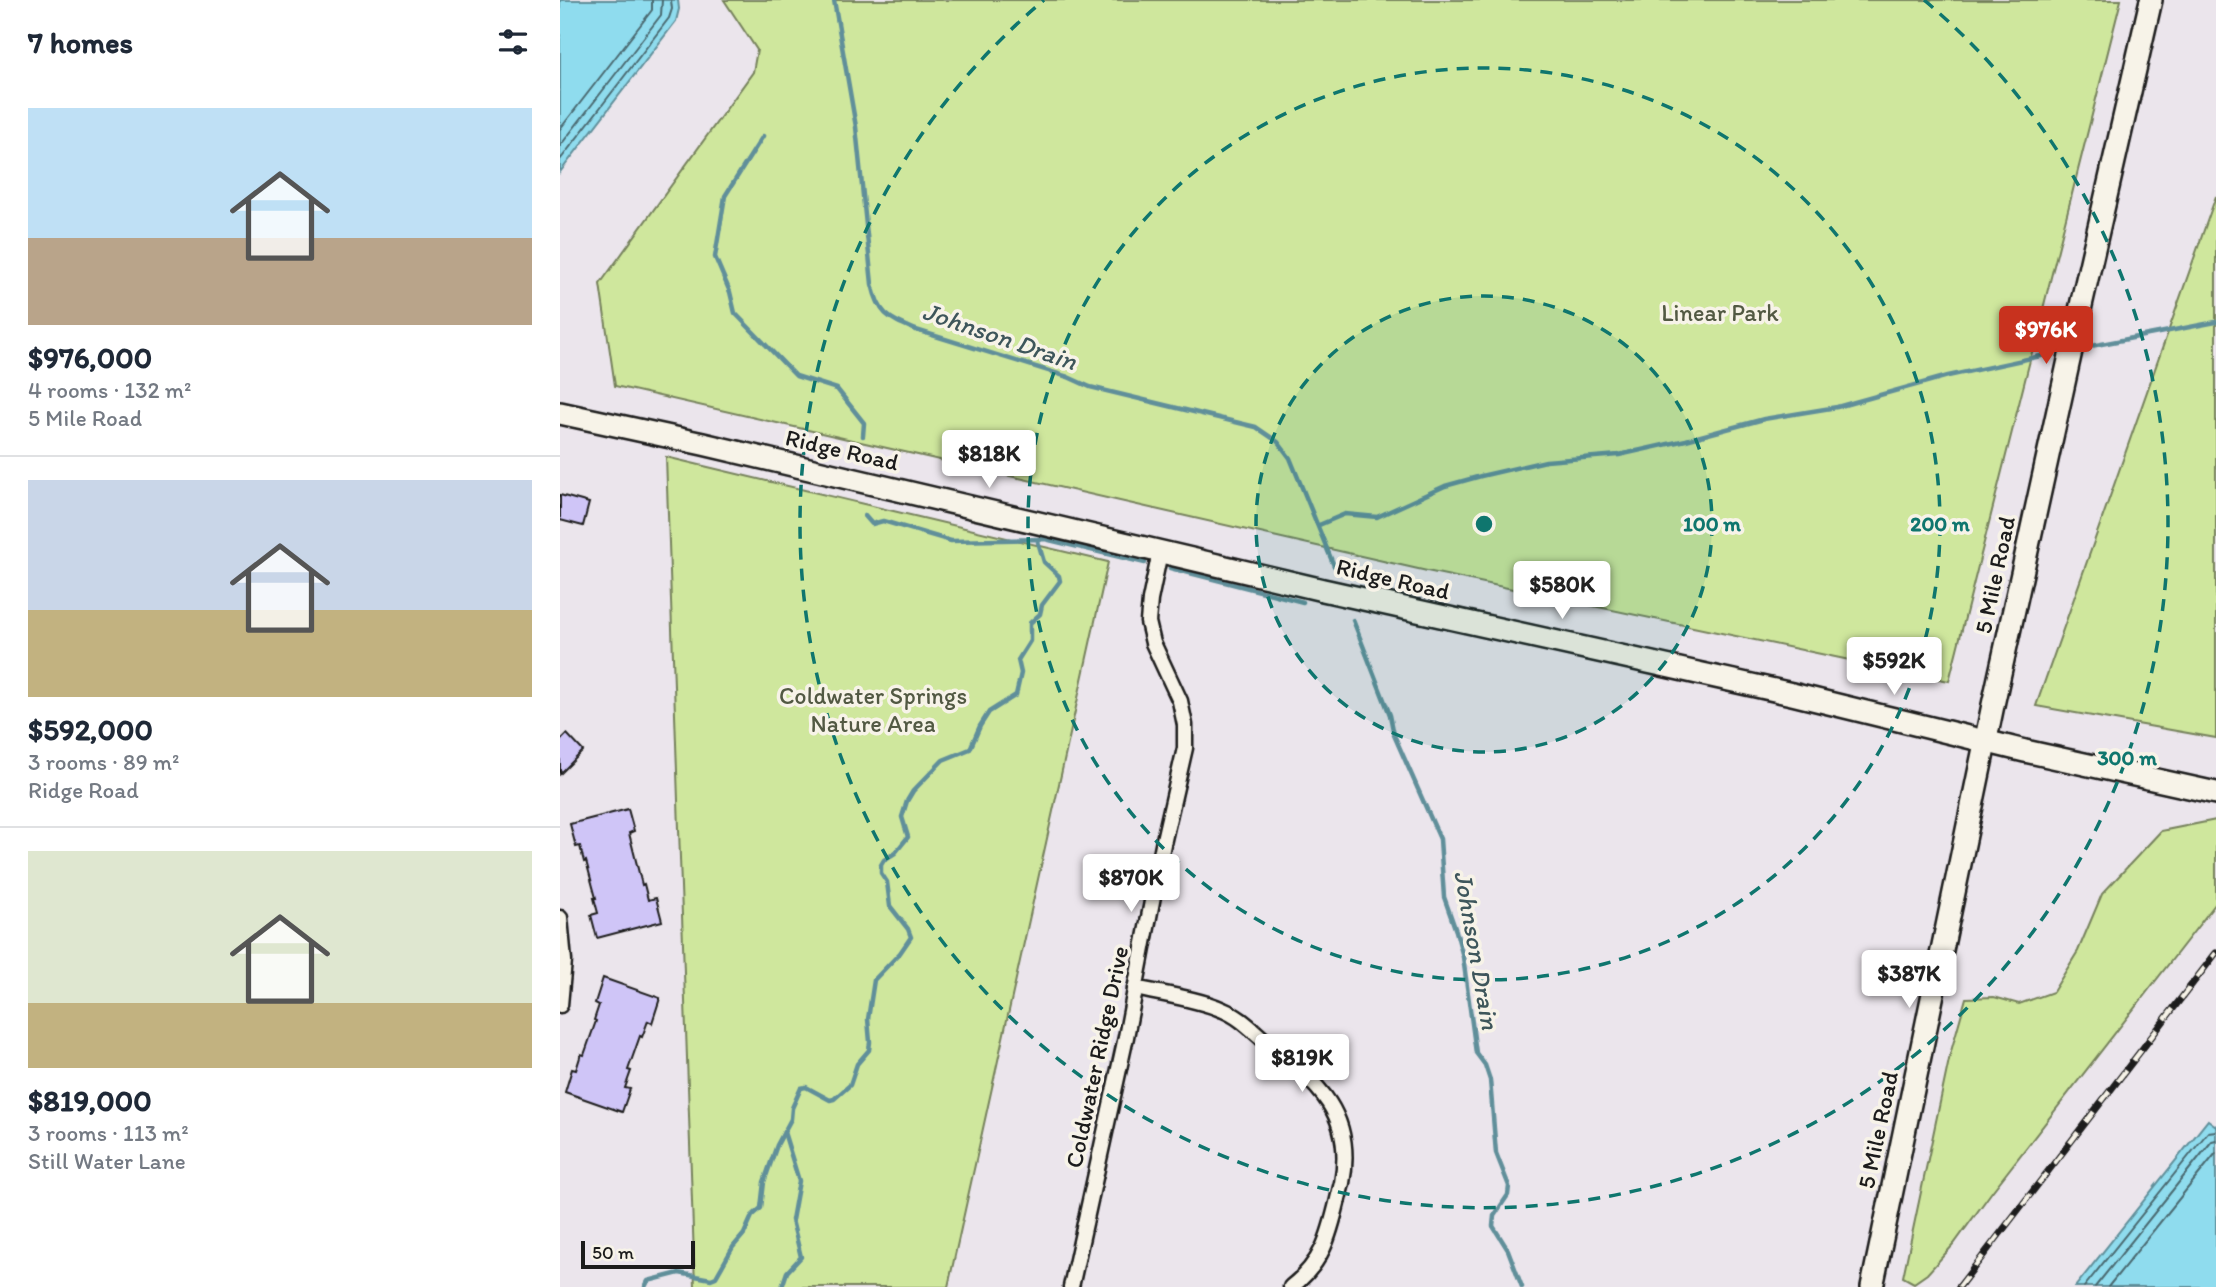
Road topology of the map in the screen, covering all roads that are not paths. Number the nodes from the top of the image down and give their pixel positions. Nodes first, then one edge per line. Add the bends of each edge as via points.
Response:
1 (2151, 0) edge
2 (560, 413) edge
3 (1160, 552) junction
4 (1987, 741) junction
5 (2216, 793) edge
6 (560, 918) edge
7 (1135, 988) junction
8 (560, 1005) edge
9 (1071, 1287) edge
10 (1291, 1287) edge
11 (1872, 1287) edge

1 - 4 street, 5 Mile Road
2 - 3 street, Ridge Road
3 - 4 street, Ridge Road
3 - 7 street, Coldwater Ridge Drive via 1149,622 1153,643 1180,701 1185,748
4 - 5 street, Ridge Road
4 - 11 street, 5 Mile Road
6 - 8 street via 564,961
7 - 9 street, Coldwater Ridge Drive
7 - 10 street via 1230,1013 1314,1082 1332,1107 1343,1149 1342,1183 1323,1251

